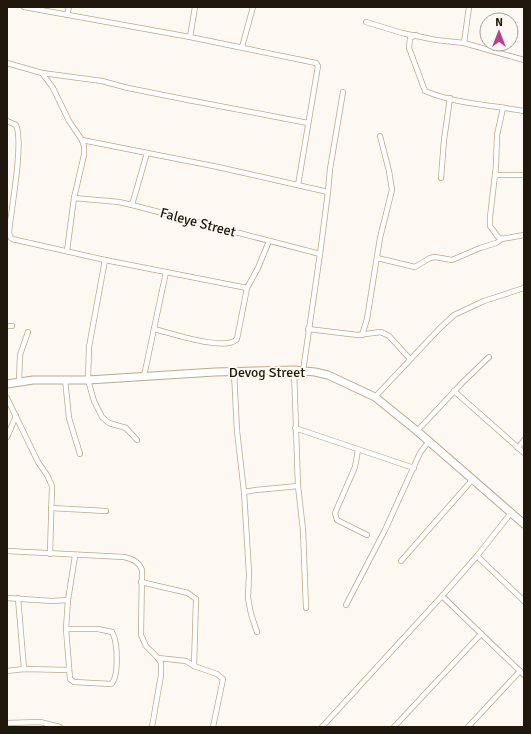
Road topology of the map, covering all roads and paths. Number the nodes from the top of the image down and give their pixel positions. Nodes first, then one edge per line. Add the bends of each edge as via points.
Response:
1 (24, 7) edge
2 (69, 7) edge
3 (195, 7) edge
4 (253, 7) edge
5 (469, 7) edge
6 (67, 15) junction
7 (366, 22) dead end
8 (416, 35) junction
9 (190, 37) junction
10 (464, 43) junction
11 (242, 47) junction
12 (524, 60) edge
13 (7, 64) edge
14 (42, 73) junction
15 (343, 92) dead end
16 (450, 98) junction
17 (503, 108) junction
18 (524, 111) edge
19 (7, 120) edge
20 (308, 123) junction
21 (380, 136) dead end
22 (82, 140) junction
23 (147, 153) junction
24 (495, 175) junction
25 (524, 175) edge
26 (441, 178) dead end
27 (298, 185) junction
28 (328, 192) junction
29 (74, 198) junction
30 (132, 205) junction
31 (524, 235) edge
32 (502, 239) junction
33 (268, 241) junction
34 (67, 251) junction
35 (320, 254) junction
36 (377, 258) junction
37 (105, 260) junction
38 (166, 272) junction
39 (247, 288) junction
40 (524, 288) edge
41 (154, 329) junction
42 (308, 329) junction
43 (28, 332) dead end
44 (362, 335) junction
45 (489, 357) dead end
46 (410, 359) junction
47 (294, 370) junction
48 (303, 371) junction
49 (234, 372) junction
50 (144, 376) junction
51 (65, 379) junction
52 (88, 380) junction
53 (19, 382) junction
54 (7, 384) edge
55 (454, 391) junction
56 (375, 397) junction
57 (7, 398) edge
58 (16, 416) junction
59 (295, 428) junction
60 (418, 431) junction
61 (7, 437) edge
62 (137, 440) dead end
63 (429, 440) junction
64 (524, 440) edge
65 (518, 448) junction
66 (358, 450) junction
67 (524, 453) edge
68 (80, 454) dead end
69 (414, 468) junction
70 (473, 479) junction
71 (298, 486) junction
72 (244, 492) junction
73 (51, 508) junction
74 (106, 510) dead end
75 (511, 513) junction
76 (524, 524) edge
77 (367, 535) dead end
78 (7, 551) edge
79 (50, 554) junction
80 (74, 556) junction
81 (477, 556) junction
82 (401, 561) dead end
83 (141, 582) junction
84 (442, 596) junction
85 (7, 598) edge
86 (18, 598) junction
87 (68, 600) junction
88 (524, 601) edge
89 (346, 605) dead end
90 (306, 608) dead end
91 (66, 628) junction
92 (257, 632) dead end
93 (481, 634) junction
94 (158, 658) junction
95 (194, 666) junction
96 (24, 669) junction
97 (69, 670) junction
98 (7, 671) edge
99 (520, 671) junction
100 (524, 675) edge
101 (7, 723) edge
102 (60, 727) edge
103 (152, 727) edge
104 (213, 727) edge
105 (322, 727) edge
106 (394, 727) edge
107 (468, 727) edge

1 - 6 street
2 - 6 street
3 - 9 street
4 - 11 street
5 - 10 street
6 - 9 street
7 - 8 street
8 - 10 street
8 - 16 street via 410,38 409,48 424,90
9 - 11 street
10 - 12 street
11 - 20 street via 316,63 318,66
13 - 14 street
14 - 20 street via 102,81
14 - 22 street via 54,88 69,121
15 - 28 street
16 - 17 street
16 - 26 street
17 - 18 street
17 - 24 street via 497,131
19 - 34 street via 16,125 18,130 10,237
20 - 27 street
21 - 36 street via 392,190
22 - 23 street
22 - 29 street via 84,155
23 - 27 street
23 - 30 street
24 - 25 street
24 - 32 street via 490,226
27 - 28 street
28 - 35 street
29 - 30 street, Faleye Street
29 - 34 street
30 - 33 street, Faleye Street
31 - 32 street
32 - 36 street via 496,244 452,260 433,257 415,267
33 - 35 street, Faleye Street
33 - 39 street
34 - 37 street
35 - 42 street
36 - 44 street
37 - 38 street
37 - 52 street via 89,346
38 - 39 street
38 - 41 street
39 - 41 street via 235,342 204,342
40 - 46 street via 484,301 454,315
41 - 50 street
42 - 44 street
42 - 48 street
43 - 53 street via 20,355
44 - 46 street via 386,333
45 - 55 street
46 - 56 street
47 - 48 street, Devog Street
47 - 49 street, Devog Street
47 - 59 street
48 - 56 street, Devog Street via 328,375
49 - 50 street, Devog Street
49 - 72 street
50 - 52 street, Devog Street
51 - 52 street, Devog Street
51 - 53 street, Devog Street
51 - 68 street via 69,418
52 - 62 street via 102,417 109,423 126,428
53 - 54 street, Devog Street
55 - 60 street
55 - 65 street
56 - 60 street, Devog Street
57 - 58 street
58 - 61 street
58 - 73 street via 38,462 51,481
59 - 66 street
59 - 71 street
60 - 63 street, Devog Street
63 - 69 street
63 - 70 street, Devog Street
64 - 65 street
65 - 67 street
66 - 69 street
66 - 77 street via 355,467 335,513 337,520
69 - 89 street
70 - 75 street, Devog Street
70 - 82 street
71 - 72 street
71 - 90 street via 303,530
72 - 92 street via 248,598
73 - 74 street
73 - 79 street
75 - 76 street, Devog Street
75 - 81 street
78 - 79 street
79 - 80 street
80 - 83 street via 130,559 140,565
80 - 87 street
81 - 84 street
81 - 88 street
83 - 94 street via 141,635 146,646
83 - 95 street via 188,593 196,599
84 - 93 street
84 - 105 street
85 - 86 street
86 - 87 street
86 - 96 street
87 - 91 street
91 - 97 street
91 - 97 street via 108,631 114,636 116,650 115,676 111,684 74,682 70,680
93 - 99 street
93 - 106 street
94 - 95 street via 186,662
94 - 103 street via 161,663 161,675
95 - 104 street via 217,674 223,679
96 - 97 street
96 - 98 street
99 - 100 street
99 - 107 street
101 - 102 street via 40,722

